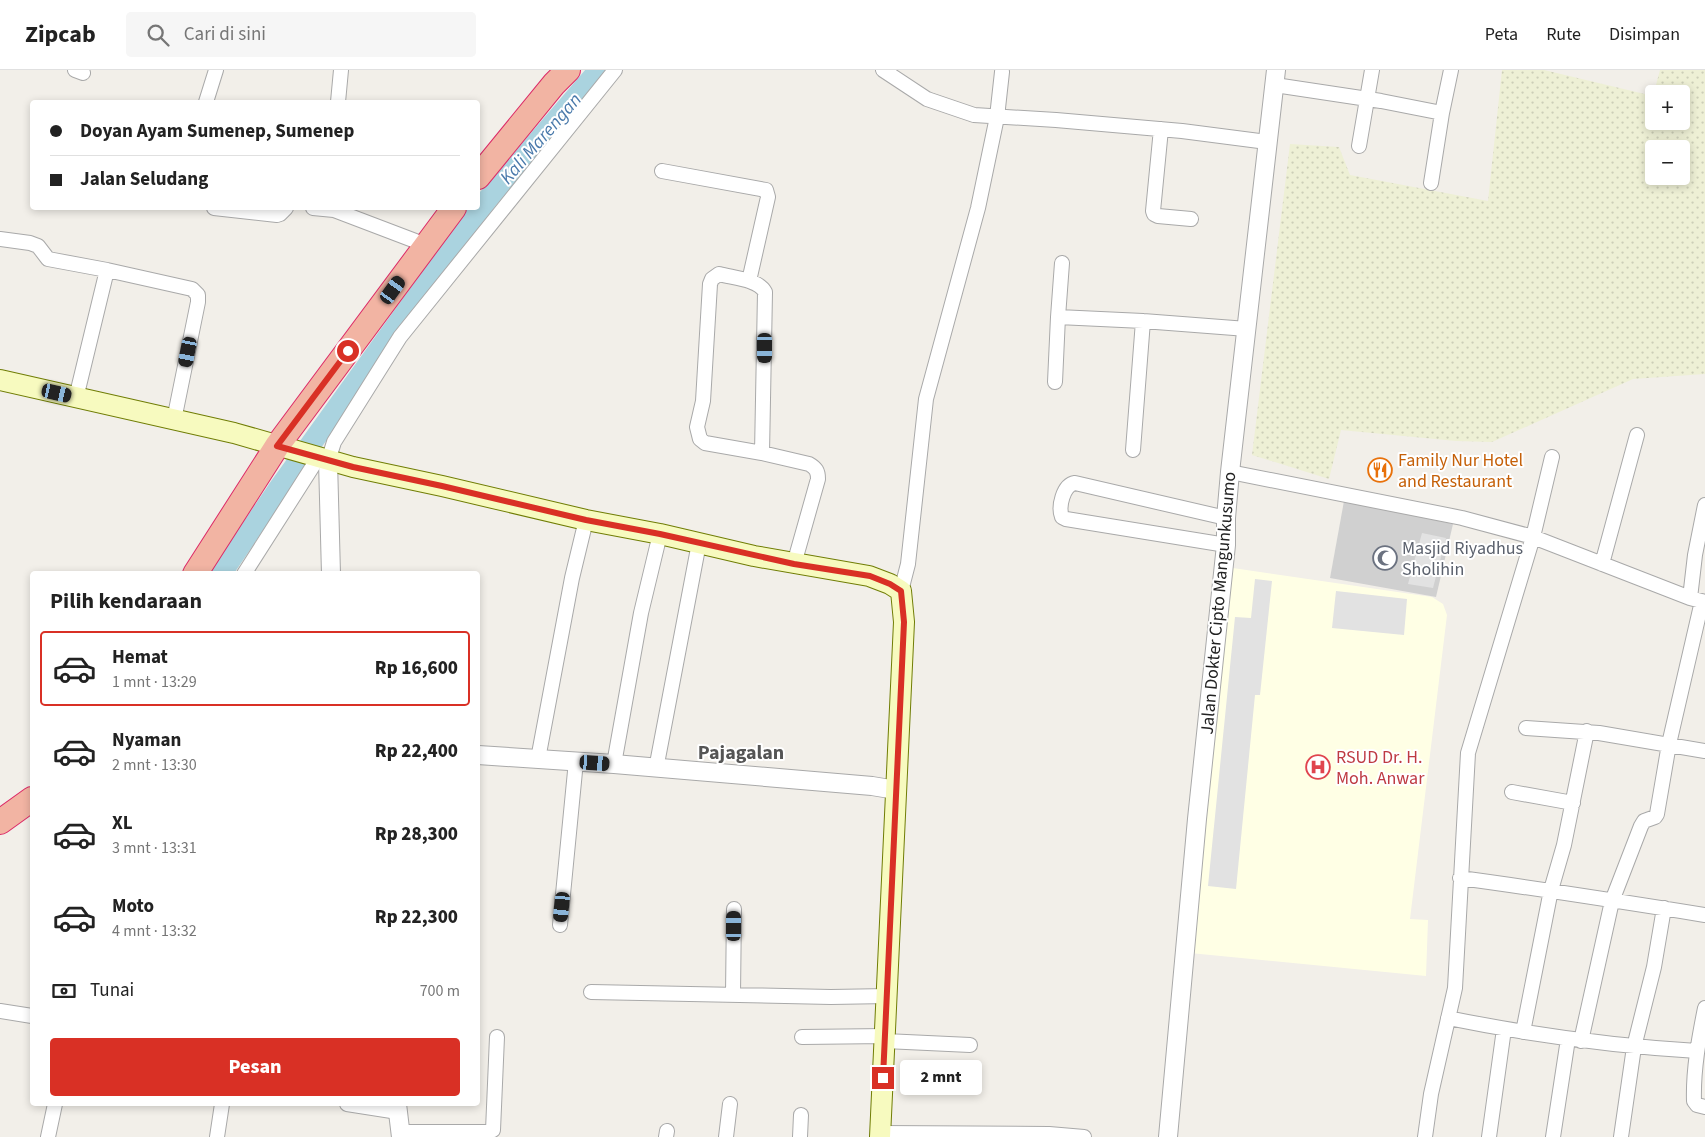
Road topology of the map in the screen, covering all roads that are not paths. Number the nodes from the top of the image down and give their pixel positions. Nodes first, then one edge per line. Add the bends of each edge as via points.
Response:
1 (216, 70) edge
2 (341, 70) edge
3 (568, 70) edge
4 (615, 70) edge
5 (883, 70) edge
6 (1372, 70) edge
7 (1451, 70) edge
8 (1002, 72) dead end
9 (1275, 78) edge
10 (1367, 99) junction
11 (207, 100) edge
12 (338, 100) edge
13 (1442, 113) junction
14 (997, 117) junction
15 (1161, 129) junction
16 (1267, 142) junction
17 (1359, 146) dead end
18 (662, 171) dead end
19 (480, 175) edge
20 (1431, 183) dead end
21 (230, 210) edge
22 (284, 210) edge
23 (337, 210) edge
24 (452, 210) edge
25 (1191, 219) dead end
26 (0, 240) edge
27 (426, 245) junction
28 (1062, 263) dead end
29 (107, 270) junction
30 (749, 281) junction
31 (1058, 317) junction
32 (1143, 321) junction
33 (1247, 329) junction
34 (0, 380) edge
35 (1055, 382) dead end
36 (76, 398) junction
37 (174, 420) junction
38 (1637, 435) dead end
39 (284, 448) junction
40 (1133, 450) dead end
41 (762, 452) junction
42 (1552, 457) dead end
43 (323, 459) junction
44 (1230, 472) junction
45 (1705, 505) edge
46 (1226, 518) junction
47 (586, 520) junction
48 (660, 534) junction
49 (1533, 537) junction
50 (698, 543) junction
51 (1226, 545) junction
52 (794, 564) junction
53 (1602, 564) junction
54 (197, 571) edge
55 (246, 571) edge
56 (331, 571) edge
57 (901, 591) junction
58 (1699, 600) edge
59 (1526, 728) dead end
60 (1587, 731) junction
61 (1670, 744) junction
62 (1705, 751) edge
63 (480, 755) edge
64 (538, 759) junction
65 (576, 761) junction
66 (614, 764) junction
67 (656, 769) junction
68 (896, 790) junction
69 (1512, 792) dead end
70 (30, 800) edge
71 (1573, 803) junction
72 (0, 822) edge
73 (1460, 878) junction
74 (1551, 890) junction
75 (1612, 901) junction
76 (1664, 908) junction
77 (734, 909) dead end
78 (1705, 915) edge
79 (560, 925) dead end
80 (591, 992) dead end
81 (733, 994) junction
82 (888, 996) junction
83 (1705, 1008) edge
84 (0, 1011) edge
85 (30, 1016) edge
86 (1448, 1018) junction
87 (1504, 1029) junction
88 (1523, 1032) junction
89 (802, 1036) dead end
90 (497, 1038) dead end
91 (886, 1038) junction
92 (1574, 1040) junction
93 (970, 1046) dead end
94 (1634, 1047) junction
95 (1697, 1051) junction
96 (730, 1104) dead end
97 (55, 1106) edge
98 (222, 1106) edge
99 (372, 1106) edge
100 (1705, 1107) edge
101 (398, 1108) edge
102 (801, 1116) dead end
103 (401, 1135) edge
104 (880, 1135) edge
105 (48, 1137) edge
106 (217, 1137) edge
107 (726, 1137) edge
108 (800, 1137) edge
109 (1084, 1137) edge
110 (1168, 1137) edge
111 (1425, 1137) edge
112 (1489, 1137) edge
113 (1553, 1137) edge
114 (1621, 1137) edge

1 - 11 street
2 - 12 street
3 - 19 highway
4 - 43 street via 400,337
5 - 14 street via 927,99 974,116
6 - 10 street
7 - 13 street
8 - 14 street
9 - 10 street
9 - 16 street, Jalan Dokter Cipto Mangunkusumo
10 - 13 street
10 - 17 street
13 - 20 street
14 - 15 street
14 - 57 street via 978,208 926,399 908,564
15 - 16 street
15 - 25 street via 1153,211 1158,216
16 - 33 street, Jalan Dokter Cipto Mangunkusumo
18 - 30 street via 766,190 768,197
21 - 22 street via 277,216
23 - 27 street
24 - 27 highway
26 - 29 street via 38,246 48,259
27 - 39 highway
28 - 31 street
29 - 36 street
29 - 37 street via 192,289 198,295
30 - 41 street via 763,287 766,292
30 - 41 street via 719,274 712,278 703,401 697,427 700,439 705,443
31 - 32 street
31 - 35 street
32 - 33 street
32 - 40 street
33 - 44 street, Jalan Dokter Cipto Mangunkusumo
34 - 36 main road
36 - 37 main road
37 - 39 main road
38 - 53 street
39 - 43 main road
39 - 54 highway
41 - 52 street via 809,464 818,472
42 - 49 street
43 - 47 main road
43 - 55 street
43 - 56 street
44 - 46 street, Jalan Dokter Cipto Mangunkusumo
44 - 49 street via 1462,518
45 - 58 street via 1694,555
46 - 51 street, Jalan Dokter Cipto Mangunkusumo
46 - 51 street via 1075,483 1066,488 1060,511 1066,519
47 - 48 main road
47 - 64 street
48 - 50 main road
48 - 66 street via 641,613
49 - 53 street
49 - 73 street via 1468,754
50 - 52 main road
50 - 67 street
51 - 110 street, Jalan Dokter Cipto Mangunkusumo
52 - 57 main road via 870,576
53 - 58 street
57 - 68 main road via 904,622
58 - 61 street
59 - 60 street
60 - 61 street
60 - 71 street
61 - 62 street
61 - 75 street via 1657,814 1641,826
63 - 64 street
64 - 65 street
65 - 66 street
65 - 79 street
66 - 67 street
67 - 68 street
68 - 82 main road
69 - 71 street
70 - 72 highway
71 - 74 street
73 - 74 street
73 - 86 street via 1455,988
74 - 75 street
74 - 88 street
75 - 76 street
75 - 92 street
76 - 78 street
76 - 94 street via 1654,967
77 - 81 street
80 - 81 street
81 - 82 street
82 - 91 main road
83 - 95 street
84 - 85 street
86 - 87 street
86 - 111 street via 1430,1094
87 - 88 street
87 - 112 street
88 - 92 street
89 - 91 street
90 - 103 street via 493,1130
91 - 93 street
91 - 104 main road
92 - 94 street
92 - 113 street
94 - 95 street
94 - 114 street
95 - 100 street via 1694,1101
96 - 107 street
97 - 105 street
98 - 106 street
99 - 101 street
101 - 103 street
102 - 108 street
104 - 109 street via 1049,1134

